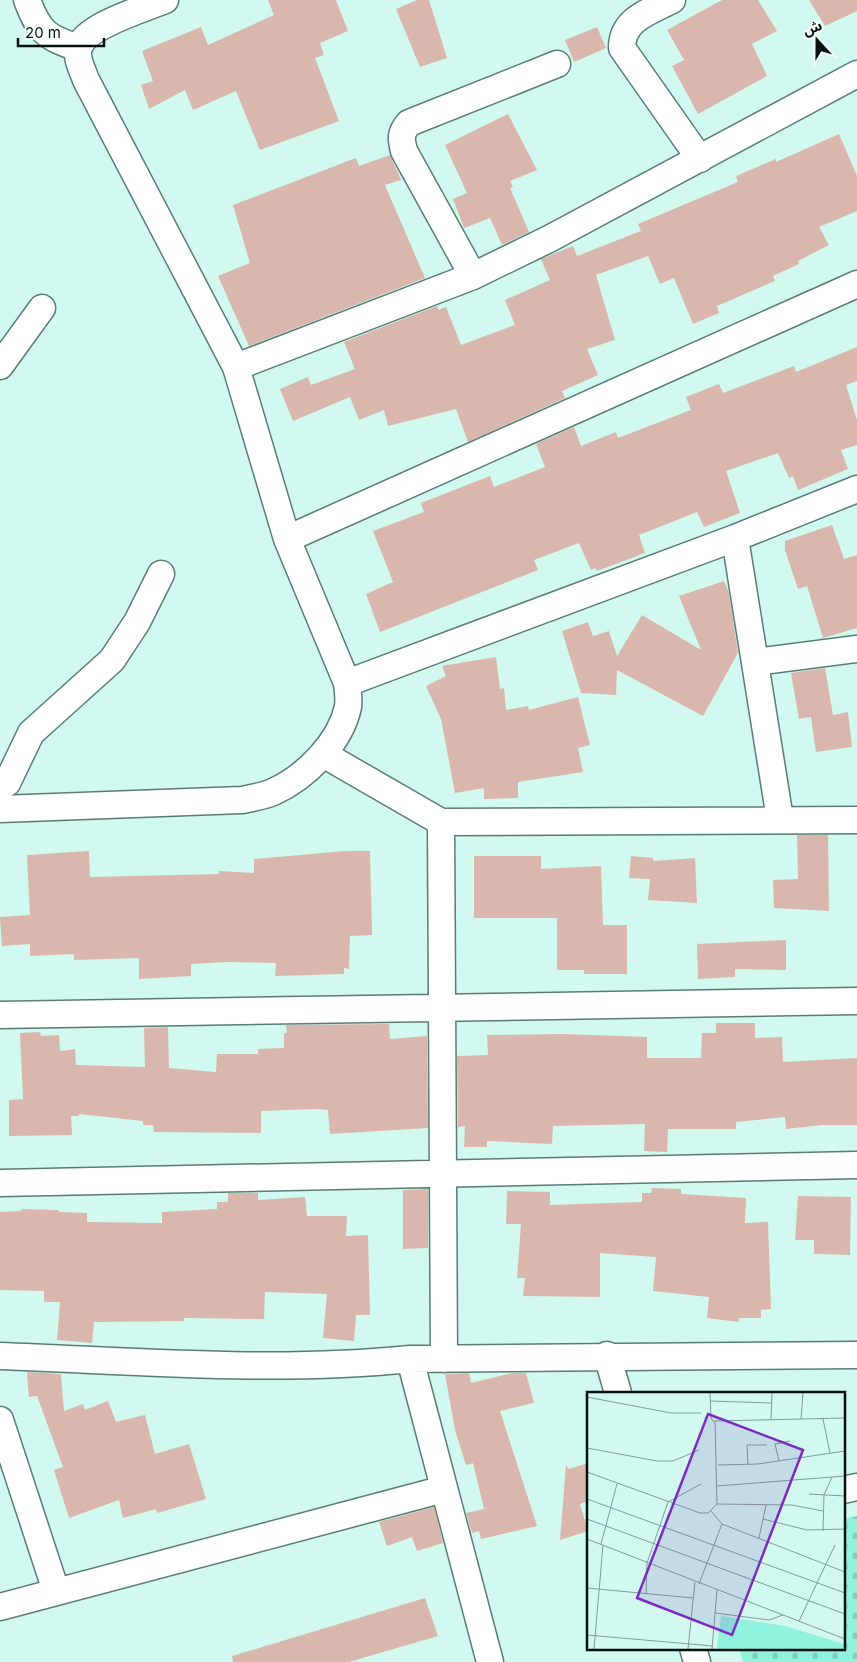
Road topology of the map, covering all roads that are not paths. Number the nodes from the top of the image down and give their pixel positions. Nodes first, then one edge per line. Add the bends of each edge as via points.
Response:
1 (26, 0) edge
2 (165, 0) edge
3 (672, 0) edge
4 (78, 48) junction
5 (557, 64) dead end
6 (857, 74) edge
7 (700, 159) junction
8 (473, 276) junction
9 (857, 284) edge
10 (42, 308) dead end
11 (0, 366) edge
12 (236, 367) junction
13 (857, 489) edge
14 (735, 538) junction
15 (288, 539) junction
16 (161, 574) dead end
17 (857, 649) edge
18 (755, 662) junction
19 (347, 683) junction
20 (323, 754) junction
21 (0, 787) edge
22 (0, 809) edge
23 (780, 819) junction
24 (857, 820) edge
25 (442, 822) junction
26 (857, 1001) edge
27 (442, 1008) junction
28 (0, 1015) edge
29 (857, 1166) edge
30 (444, 1175) junction
31 (0, 1183) edge
32 (607, 1355) junction
33 (857, 1355) edge
34 (0, 1356) edge
35 (444, 1358) junction
36 (410, 1359) junction
37 (618, 1392) edge
38 (0, 1420) edge
39 (857, 1487) edge
40 (444, 1489) junction
41 (844, 1490) edge
42 (56, 1592) junction
43 (0, 1607) edge
44 (490, 1662) edge

1 - 4 street via 42,31
2 - 4 street via 101,27 85,37
3 - 7 street via 632,22 622,36 622,48
4 - 12 street via 86,80
5 - 8 street via 409,123 403,130 404,151
6 - 7 street
7 - 8 street
8 - 12 street
9 - 15 street
10 - 11 street
12 - 15 street
13 - 14 street
14 - 18 street
14 - 19 street
15 - 19 street
16 - 21 street via 137,622 112,660 31,733 7,783
17 - 18 street
18 - 23 street
19 - 20 street via 348,706 340,729
20 - 22 street via 300,775 272,793 242,800
20 - 25 street
23 - 24 street
23 - 25 street
25 - 27 street
26 - 27 street
27 - 28 street
27 - 30 street
29 - 30 street
30 - 31 street
30 - 35 street
32 - 33 street
32 - 35 street
32 - 37 street
34 - 36 street via 281,1367
35 - 36 street
36 - 40 street
38 - 42 street
39 - 41 street
40 - 42 street
40 - 44 street
42 - 43 street

